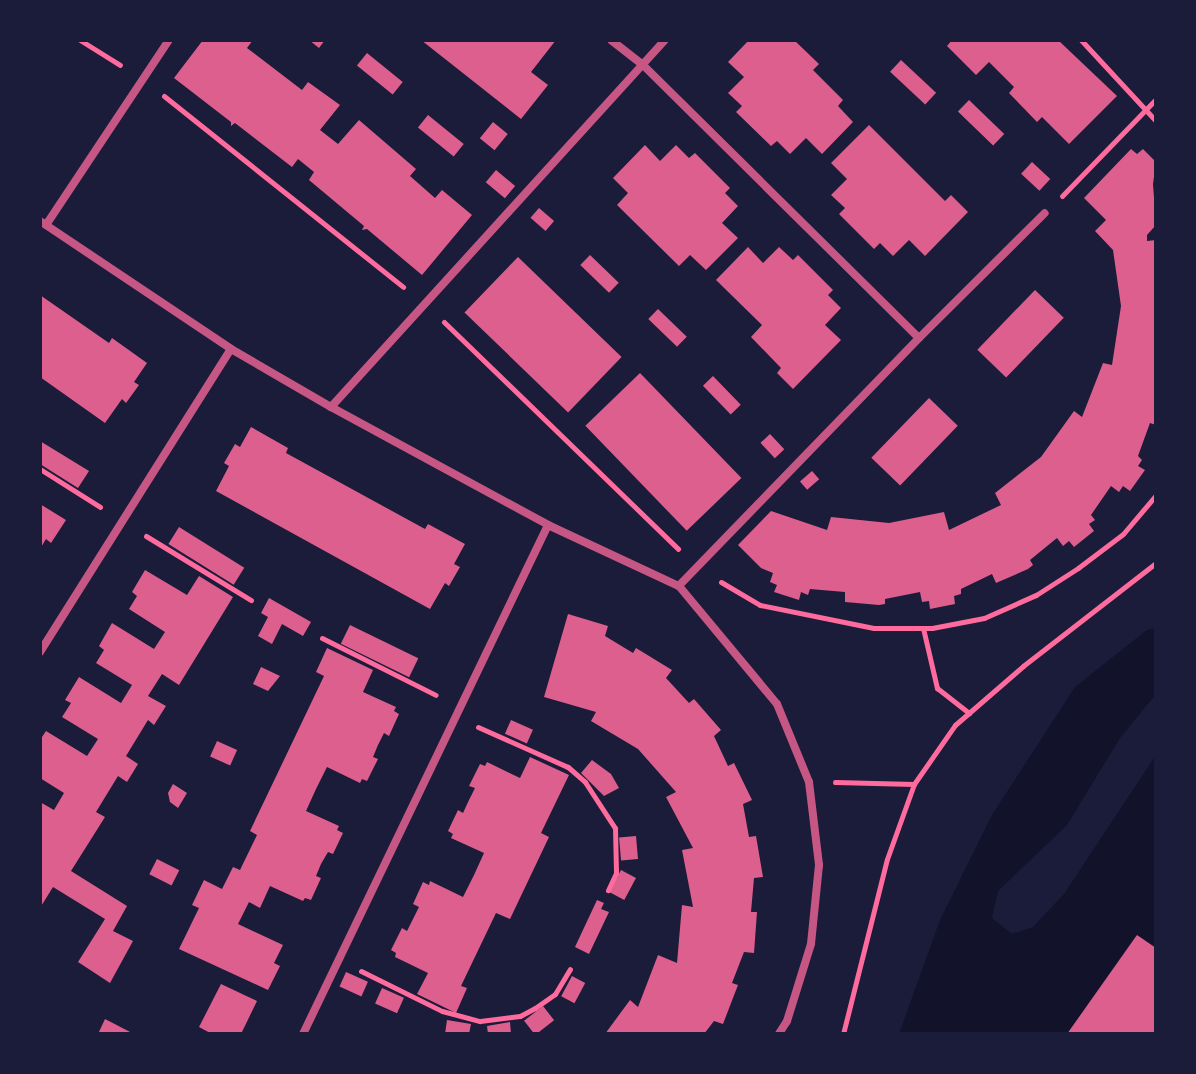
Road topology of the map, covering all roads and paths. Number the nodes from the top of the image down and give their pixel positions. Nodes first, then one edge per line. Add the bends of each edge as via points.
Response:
1 (80, 40) edge
2 (169, 40) edge
3 (611, 40) edge
4 (665, 40) edge
5 (1081, 40) edge
6 (643, 65) junction
7 (143, 80) junction
8 (1156, 99) edge
9 (1146, 109) junction
10 (1156, 121) edge
11 (1045, 213) joint
12 (43, 223) edge
13 (425, 304) junction
14 (919, 338) junction
15 (231, 349) junction
16 (331, 407) junction
17 (1156, 495) edge
18 (548, 525) junction
19 (1156, 563) edge
20 (697, 567) junction
21 (679, 586) junction
22 (923, 628) junction
23 (322, 638) dead end
24 (40, 652) edge
25 (460, 707) junction
26 (969, 713) junction
27 (455, 717) junction
28 (809, 782) junction
29 (914, 784) junction
30 (608, 890) dead end
31 (338, 960) junction
32 (570, 969) dead end
33 (303, 1034) edge
34 (779, 1034) edge
35 (843, 1034) edge

1 - 7 path
2 - 7 street
3 - 6 street
4 - 6 street
5 - 9 path
6 - 13 street
6 - 14 street
7 - 12 street
7 - 13 path
8 - 9 path
9 - 10 path
9 - 11 path
11 - 14 street
12 - 15 street
13 - 16 street
13 - 20 path
14 - 20 street
15 - 16 street
15 - 24 street
16 - 18 street
17 - 22 path via 1123,534 1036,595 984,618
18 - 21 street
18 - 25 street
19 - 26 path
20 - 21 street
20 - 22 path via 760,605 874,628
21 - 28 street via 777,704
22 - 26 path via 937,688
23 - 25 path
25 - 27 street
26 - 29 path
27 - 30 path via 568,767 585,782 615,828 616,873
27 - 31 street
28 - 29 path
28 - 34 street via 819,865 811,944
29 - 35 path via 887,859
31 - 32 path via 442,1011 480,1021 520,1016 535,1008 555,994
31 - 33 street

